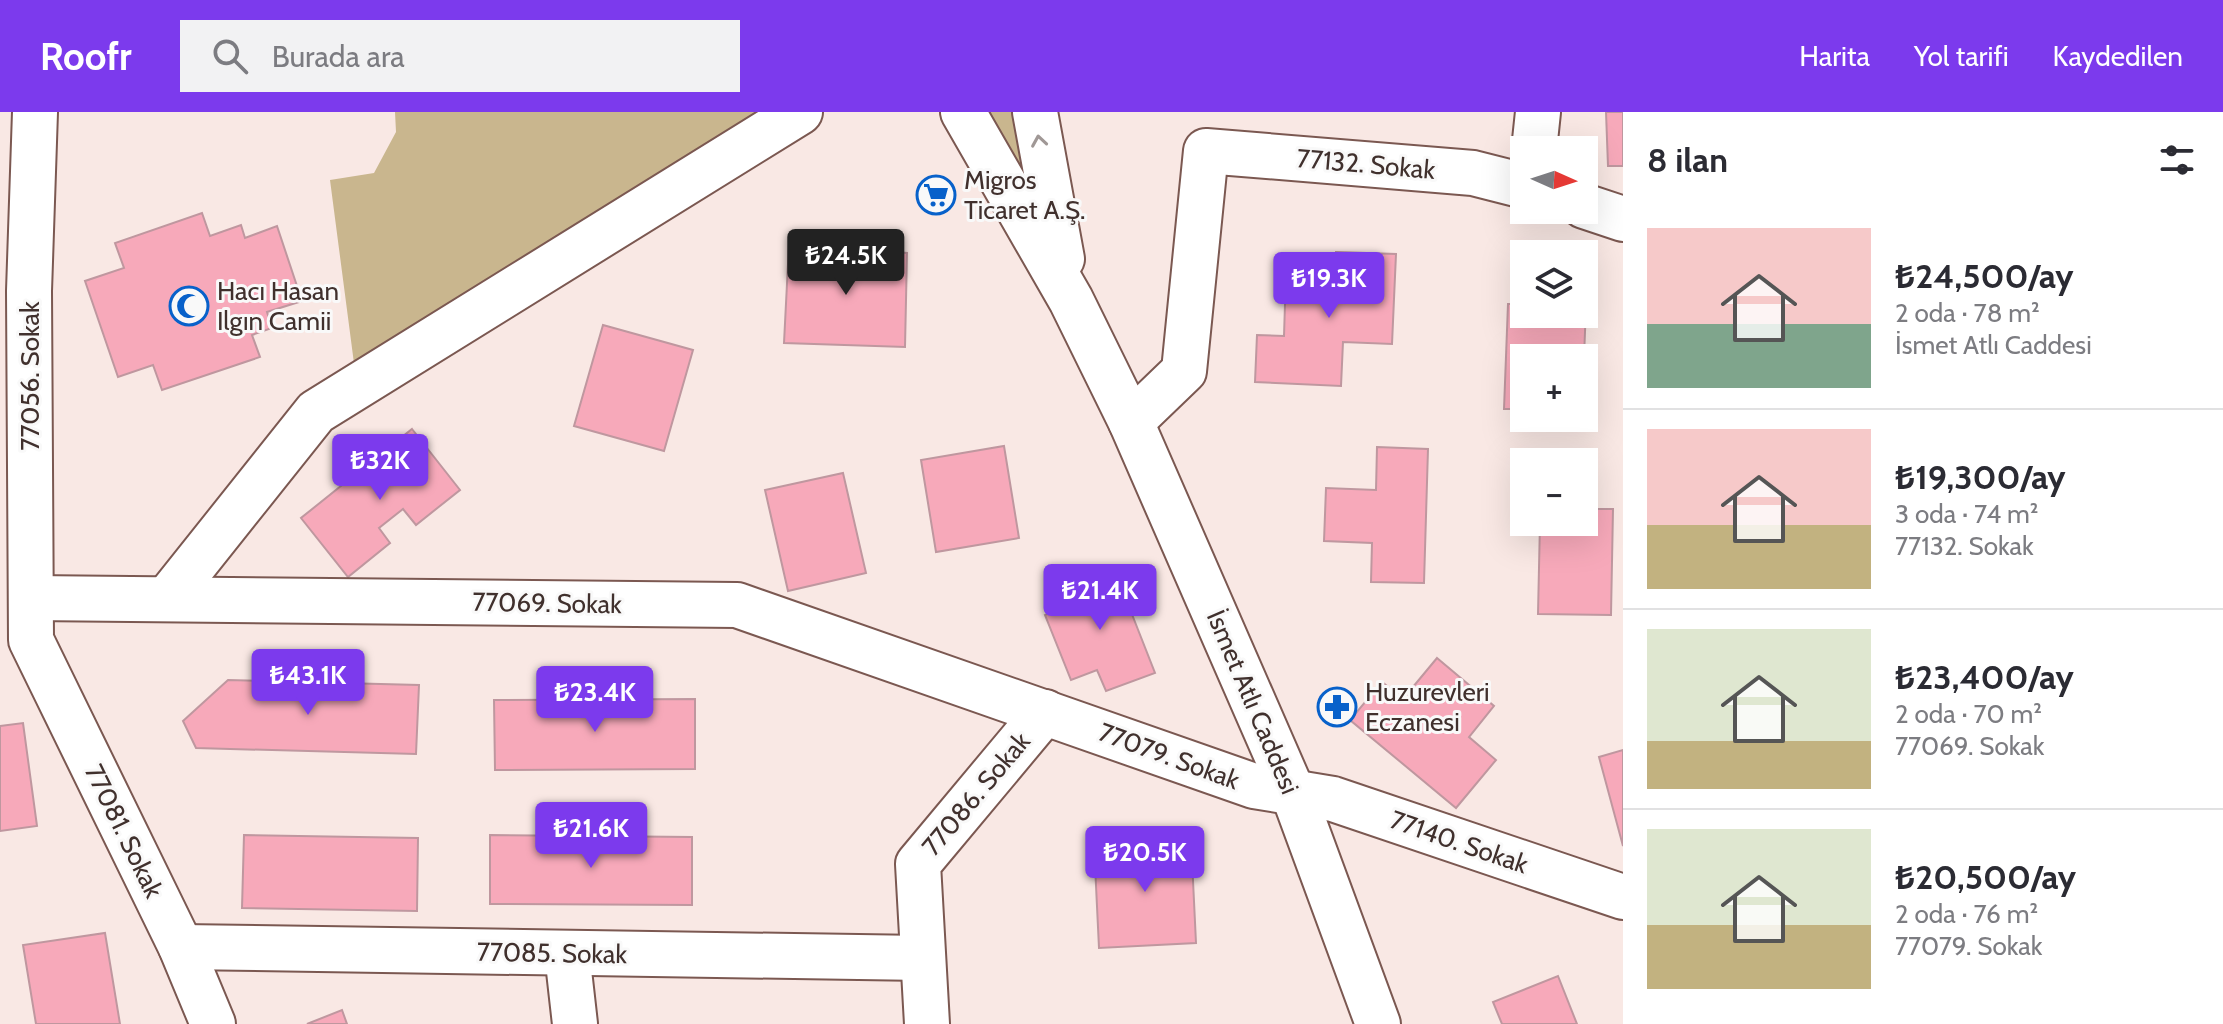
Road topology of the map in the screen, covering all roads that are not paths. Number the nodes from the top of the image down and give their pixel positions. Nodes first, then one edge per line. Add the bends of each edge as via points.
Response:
1 (35, 112) edge
2 (800, 112) edge
3 (963, 112) edge
4 (1035, 112) edge
5 (1538, 112) edge
6 (1535, 136) edge
7 (1510, 182) edge
8 (1598, 211) edge
9 (1623, 219) edge
10 (1071, 300) junction
11 (1131, 422) junction
12 (167, 599) junction
13 (21, 627) edge
14 (1045, 712) junction
15 (1293, 793) junction
16 (1623, 897) edge
17 (181, 947) junction
18 (567, 953) junction
19 (923, 958) junction
20 (213, 1024) edge
21 (575, 1024) edge
22 (927, 1024) edge
23 (1378, 1024) edge

1 - 13 street, 77056. Sokak
2 - 12 street via 316,412
3 - 10 street, İsmet Atlı Caddesi
10 -> 4 street, İsmet Atlı Caddesi
5 - 6 street
7 - 11 street, 77132. Sokak via 1473,173 1206,151 1184,371
8 - 9 street
10 - 11 street, İsmet Atlı Caddesi
11 - 15 street, İsmet Atlı Caddesi
12 - 13 street, 77069. Sokak
12 - 14 street, 77069. Sokak via 737,605
13 - 17 street, 77081. Sokak
14 - 15 street, 77079. Sokak via 1254,786
14 - 19 street, 77086. Sokak via 918,864
15 - 16 street, 77140. Sokak via 1333,799
15 - 23 street, İsmet Atlı Caddesi
17 - 18 street, 77085. Sokak
17 - 20 street, 77081. Sokak
18 - 19 street, 77085. Sokak
18 - 21 street
19 - 22 street, 77086. Sokak

